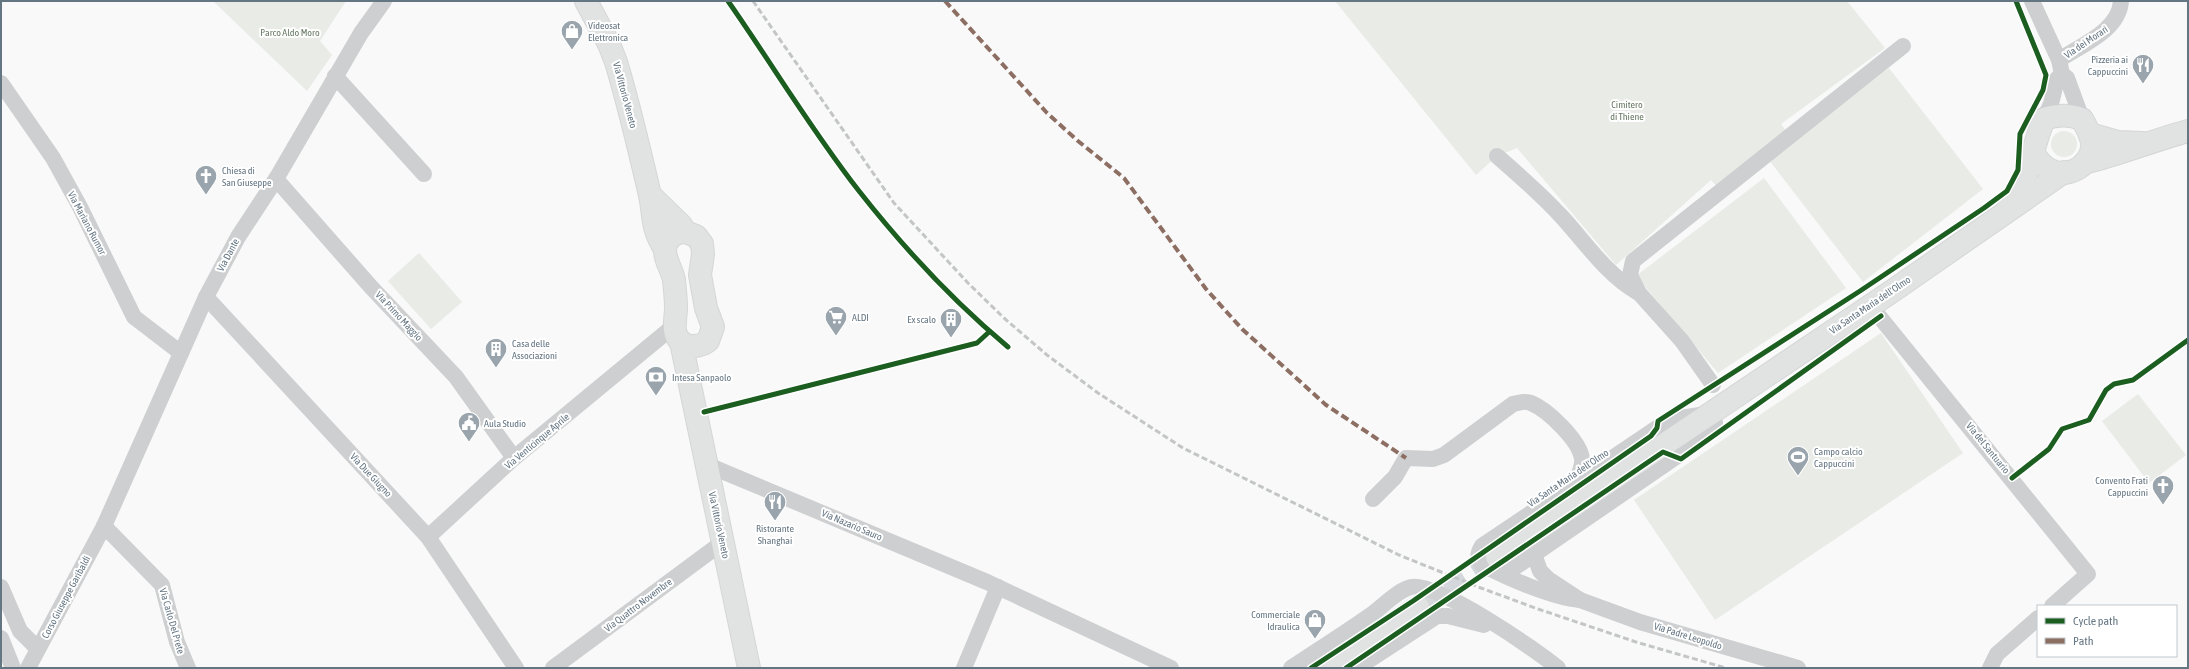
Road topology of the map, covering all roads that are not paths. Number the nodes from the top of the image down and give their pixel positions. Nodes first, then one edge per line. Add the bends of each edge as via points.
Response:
1 (384, 1) edge
2 (586, 1) edge
3 (2032, 1) edge
4 (2121, 1) edge
5 (1903, 46) dead end
6 (2060, 67) junction
7 (335, 76) junction
8 (1, 83) edge
9 (2044, 119) junction
10 (2086, 126) junction
11 (2188, 131) edge
12 (2146, 143) junction
13 (2034, 154) junction
14 (1498, 156) dead end
15 (2087, 162) junction
16 (2064, 172) junction
17 (424, 174) dead end
18 (276, 179) junction
19 (650, 195) junction
20 (2005, 212) junction
21 (685, 232) junction
22 (665, 249) junction
23 (1639, 293) junction
24 (206, 297) junction
25 (1870, 305) junction
26 (678, 335) junction
27 (708, 341) junction
28 (180, 353) junction
29 (690, 383) junction
30 (1713, 386) dead end
31 (1733, 396) junction
32 (1707, 414) junction
33 (514, 458) junction
34 (706, 464) junction
35 (1576, 483) junction
36 (1373, 499) dead end
37 (104, 526) junction
38 (428, 537) junction
39 (722, 542) junction
40 (1534, 554) junction
41 (1500, 566) junction
42 (1, 587) edge
43 (998, 587) junction
44 (1437, 592) junction
45 (1580, 600) junction
46 (2053, 605) edge
47 (1428, 612) junction
48 (2037, 619) edge
49 (1, 638) edge
50 (38, 649) junction
51 (1544, 656) junction
52 (13, 668) edge
53 (28, 668) edge
54 (188, 668) edge
55 (516, 668) edge
56 (553, 668) edge
57 (749, 668) edge
58 (964, 668) edge
59 (1171, 668) edge
60 (1291, 668) edge
61 (1327, 668) edge
62 (1357, 668) edge
63 (1558, 668) edge
64 (1798, 668) edge
65 (1990, 668) edge

1 - 7 street, Via Dante
2 - 19 main road, Via Vittorio Veneto via 616,62
3 - 6 street
4 - 6 street, Via dei Morari via 2118,14 2110,26
5 - 23 street via 1633,261 1630,275
6 - 9 street
6 - 10 street
7 - 17 street
7 - 18 street, Via Dante
8 - 28 street, Via Mariano Rumor via 53,158 134,317
9 - 10 main road via 2063,115
9 - 13 main road via 2035,139
10 - 12 main road via 2118,142
10 - 15 main road via 2092,150
11 - 12 main road
12 - 15 main road via 2121,154
13 - 16 main road via 2047,168
13 - 20 main road, Via Santa Maria dell'Olmo via 2027,177
14 - 23 street via 1542,196 1610,270
15 - 16 main road
16 - 20 main road, Via Santa Maria dell'Olmo
18 - 24 street, Via Dante via 238,237
18 - 33 street, Via Primo Maggio via 371,287 456,377
19 - 21 main road
19 - 22 main road, Via Vittorio Veneto via 656,236
20 - 25 main road, Via Santa Maria dell'Olmo
21 - 22 main road via 672,236
21 - 27 main road via 696,236 703,248 700,276 706,308 713,327
22 - 26 main road, Via Vittorio Veneto via 674,282
23 - 30 street via 1682,342
24 - 28 street, Via Dante
24 - 38 street, Via Due Giugno
25 - 31 main road, Via Santa Maria dell'Olmo
25 - 46 street, Via del Santuario via 2088,574
26 - 27 main road via 688,346 696,347
26 - 29 main road, Via Vittorio Veneto
26 - 33 street, Via Venticinque Aprile via 649,348
27 - 29 main road
28 - 37 street, Via Dante
29 - 34 main road, Via Vittorio Veneto
31 - 32 main road, Via Santa Maria dell'Olmo
31 - 40 street, Via Santa Maria dell'Olmo via 1718,421 1700,433 1676,457
32 - 35 street, Via Santa Maria dell'Olmo via 1681,418 1657,428
32 - 41 main road, Via Santa Maria dell'Olmo
33 - 38 street, Via Venticinque Aprile
34 - 39 main road, Via Vittorio Veneto
34 - 43 street, Via Nazario Sauro
35 - 36 street via 1583,462 1580,451 1556,422 1531,403 1524,401 1513,404 1444,455 1433,459 1406,458 1394,477
35 - 41 street, Via Santa Maria dell'Olmo via 1482,546 1478,556 1481,564
37 - 50 street, Corso Giuseppe Garibaldi
37 - 54 street, Via Carlo Del Prete via 162,585 177,642
38 - 55 street, Via Due Giugno
39 - 56 street, Via Quattro Novembre
39 - 57 main road, Via Vittorio Veneto
40 - 41 street, Via Santa Maria dell'Olmo
40 - 45 street, Via Padre Leopoldo via 1540,571 1548,579
41 - 45 street, Via Padre Leopoldo via 1554,595
42 - 50 street via 20,631
43 - 58 street
43 - 59 street, Via Nazario Sauro
44 - 47 street via 1441,608
44 - 51 street via 1485,618
44 - 60 street via 1423,586 1411,587
45 - 64 street, Via Padre Leopoldo via 1640,622
47 - 51 street via 1493,628
47 - 61 main road
47 - 62 street
48 - 65 street via 1997,654
49 - 52 street
50 - 53 street, Corso Giuseppe Garibaldi
51 - 63 street

